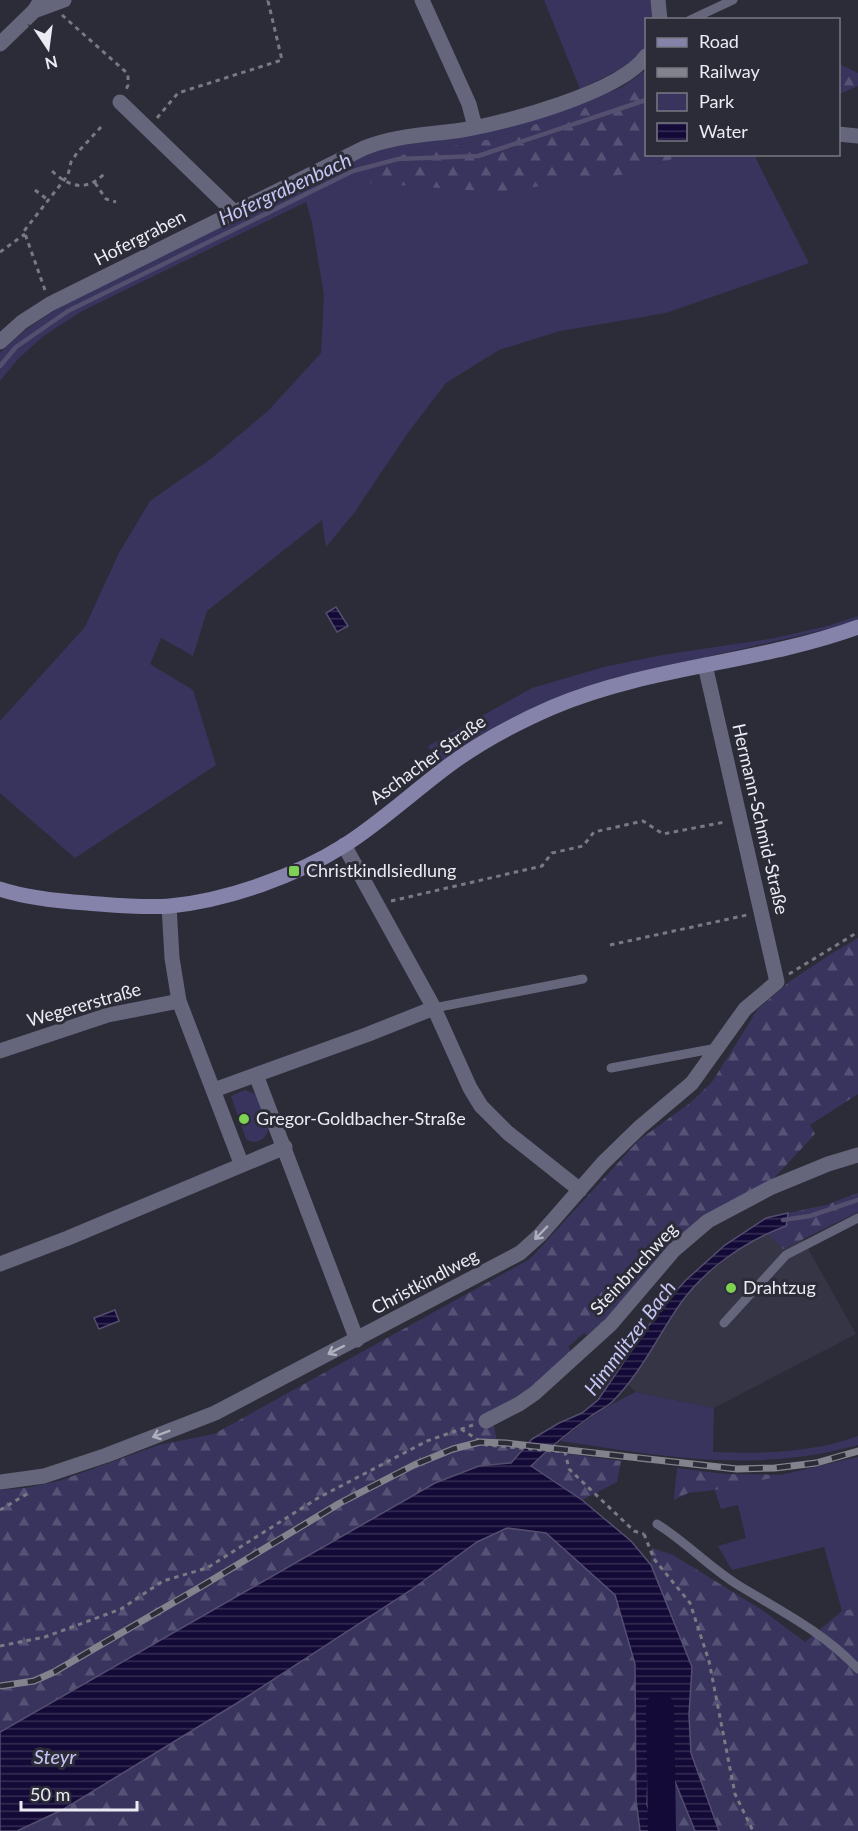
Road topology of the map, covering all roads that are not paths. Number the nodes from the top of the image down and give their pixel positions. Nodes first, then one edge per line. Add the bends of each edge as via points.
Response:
1 (422, 0) edge
2 (658, 0) edge
3 (733, 0) edge
4 (48, 4) edge
5 (660, 18) edge
6 (694, 18) edge
7 (0, 44) edge
8 (645, 58) edge
9 (120, 102) road end
10 (475, 127) junction
11 (840, 134) edge
12 (858, 136) edge
13 (234, 212) junction
14 (0, 342) edge
15 (858, 627) edge
16 (705, 665) junction
17 (344, 845) junction
18 (0, 889) edge
19 (169, 906) junction
20 (584, 979) dead end
21 (777, 982) joint
22 (179, 1001) junction
23 (434, 1008) junction
24 (717, 1048) junction
25 (0, 1051) edge
26 (611, 1068) dead end
27 (256, 1075) junction
28 (214, 1090) junction
29 (285, 1147) junction
30 (858, 1155) edge
31 (241, 1163) junction
32 (580, 1190) junction
33 (858, 1218) edge
34 (0, 1264) edge
35 (724, 1323) dead end
36 (357, 1340) junction
37 (486, 1421) road end
38 (0, 1482) edge
39 (657, 1524) dead end
40 (858, 1669) edge

1 - 10 street via 469,104
2 - 5 street
3 - 6 lane
4 - 7 street
8 - 10 street, Hofergraben via 620,79 597,90
9 - 13 street
10 - 13 street, Hofergraben via 376,143
11 - 12 street
13 - 14 street, Hofergraben via 50,304
15 - 16 street, Aschacher Straße
16 - 17 street, Aschacher Straße via 586,695 527,718 450,765
16 - 21 street, Hermann-Schmid-Straße
17 - 19 street, Aschacher Straße via 248,889
17 - 23 street
18 - 19 street, Aschacher Straße via 65,901
19 - 22 street
20 - 23 lane
21 - 24 street, Christkindlweg via 745,1009
22 - 25 street, Wegererstraße via 108,1015
22 - 28 street
23 - 27 street
23 - 32 street via 482,1106 508,1133
24 - 26 lane
24 - 32 street, Christkindlweg via 692,1083 640,1127
27 - 28 street
27 - 29 street
28 - 31 street
29 - 31 street
29 - 36 street
30 - 37 street, Steinbruchweg via 772,1187 708,1221 674,1250 611,1324 535,1392
31 - 34 street
32 -> 36 street, Christkindlweg via 520,1253
33 - 35 lane via 786,1255
36 -> 38 street, Christkindlweg via 214,1413 44,1476
39 - 40 lane via 738,1585 831,1644

